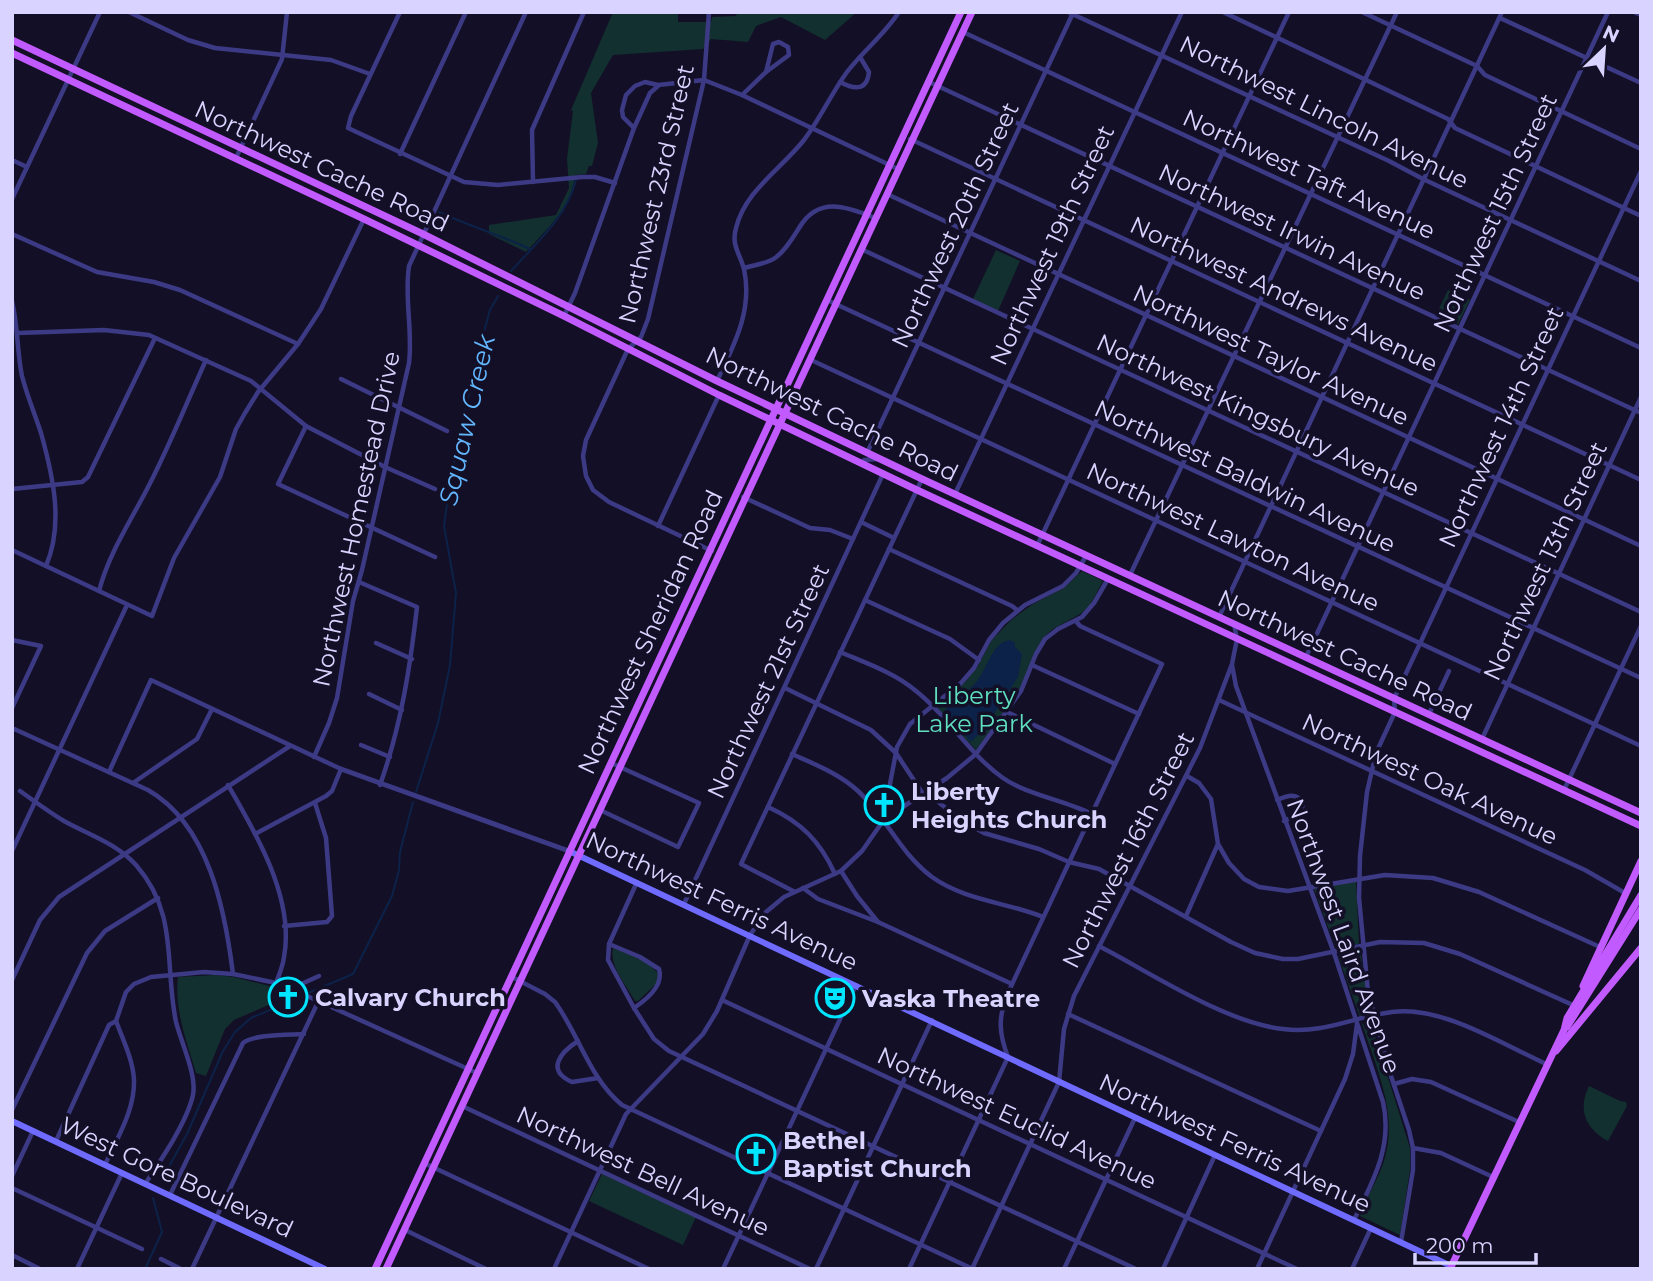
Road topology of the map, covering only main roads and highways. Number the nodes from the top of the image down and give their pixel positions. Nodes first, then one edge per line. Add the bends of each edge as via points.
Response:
1 (961, 12) edge
2 (971, 12) edge
3 (12, 40) edge
4 (12, 53) edge
5 (775, 409) junction
6 (785, 414) junction
7 (770, 420) junction
8 (780, 425) junction
9 (654, 669) junction
10 (631, 717) junction
11 (641, 722) junction
12 (628, 751) junction
13 (1641, 813) edge
14 (1641, 826) edge
15 (569, 851) junction
16 (579, 855) junction
17 (1641, 861) edge
18 (1641, 895) edge
19 (1641, 909) edge
20 (1641, 948) edge
21 (1575, 1006) junction
22 (1564, 1030) junction
23 (1547, 1062) junction
24 (12, 1121) edge
25 (1453, 1268) edge
26 (325, 1269) edge
27 (375, 1269) edge
28 (386, 1269) edge

1 - 5 main road, Northwest Sheridan Road
2 - 6 main road, Northwest Sheridan Road
3 - 5 main road, Northwest Cache Road via 423,234
4 - 7 main road, Northwest Cache Road via 418,245
5 - 6 main road, Northwest Cache Road
5 - 7 main road, Northwest Sheridan Road
6 - 8 main road, Northwest Sheridan Road
6 - 13 main road, Northwest Cache Road
7 - 8 main road, Northwest Cache Road
7 - 9 main road, Northwest Sheridan Road
8 - 11 main road, Northwest Sheridan Road
8 - 14 main road, Northwest Cache Road
9 - 10 main road, Northwest Sheridan Road
9 - 11 main road via 636,718
10 - 12 main road via 635,722
10 - 15 main road, Northwest Sheridan Road
11 - 12 main road, Northwest Sheridan Road
12 - 16 main road, Northwest Sheridan Road
15 - 16 main road, Northwest Ferris Avenue
15 - 27 main road, Northwest Sheridan Road
16 - 25 main road, Northwest Ferris Avenue
16 - 28 main road, Northwest Sheridan Road
17 - 21 main road
18 - 21 main road
19 - 22 main road
20 - 23 main road
21 - 22 main road
22 - 23 main road
23 - 25 main road
24 - 26 main road, West Gore Boulevard

